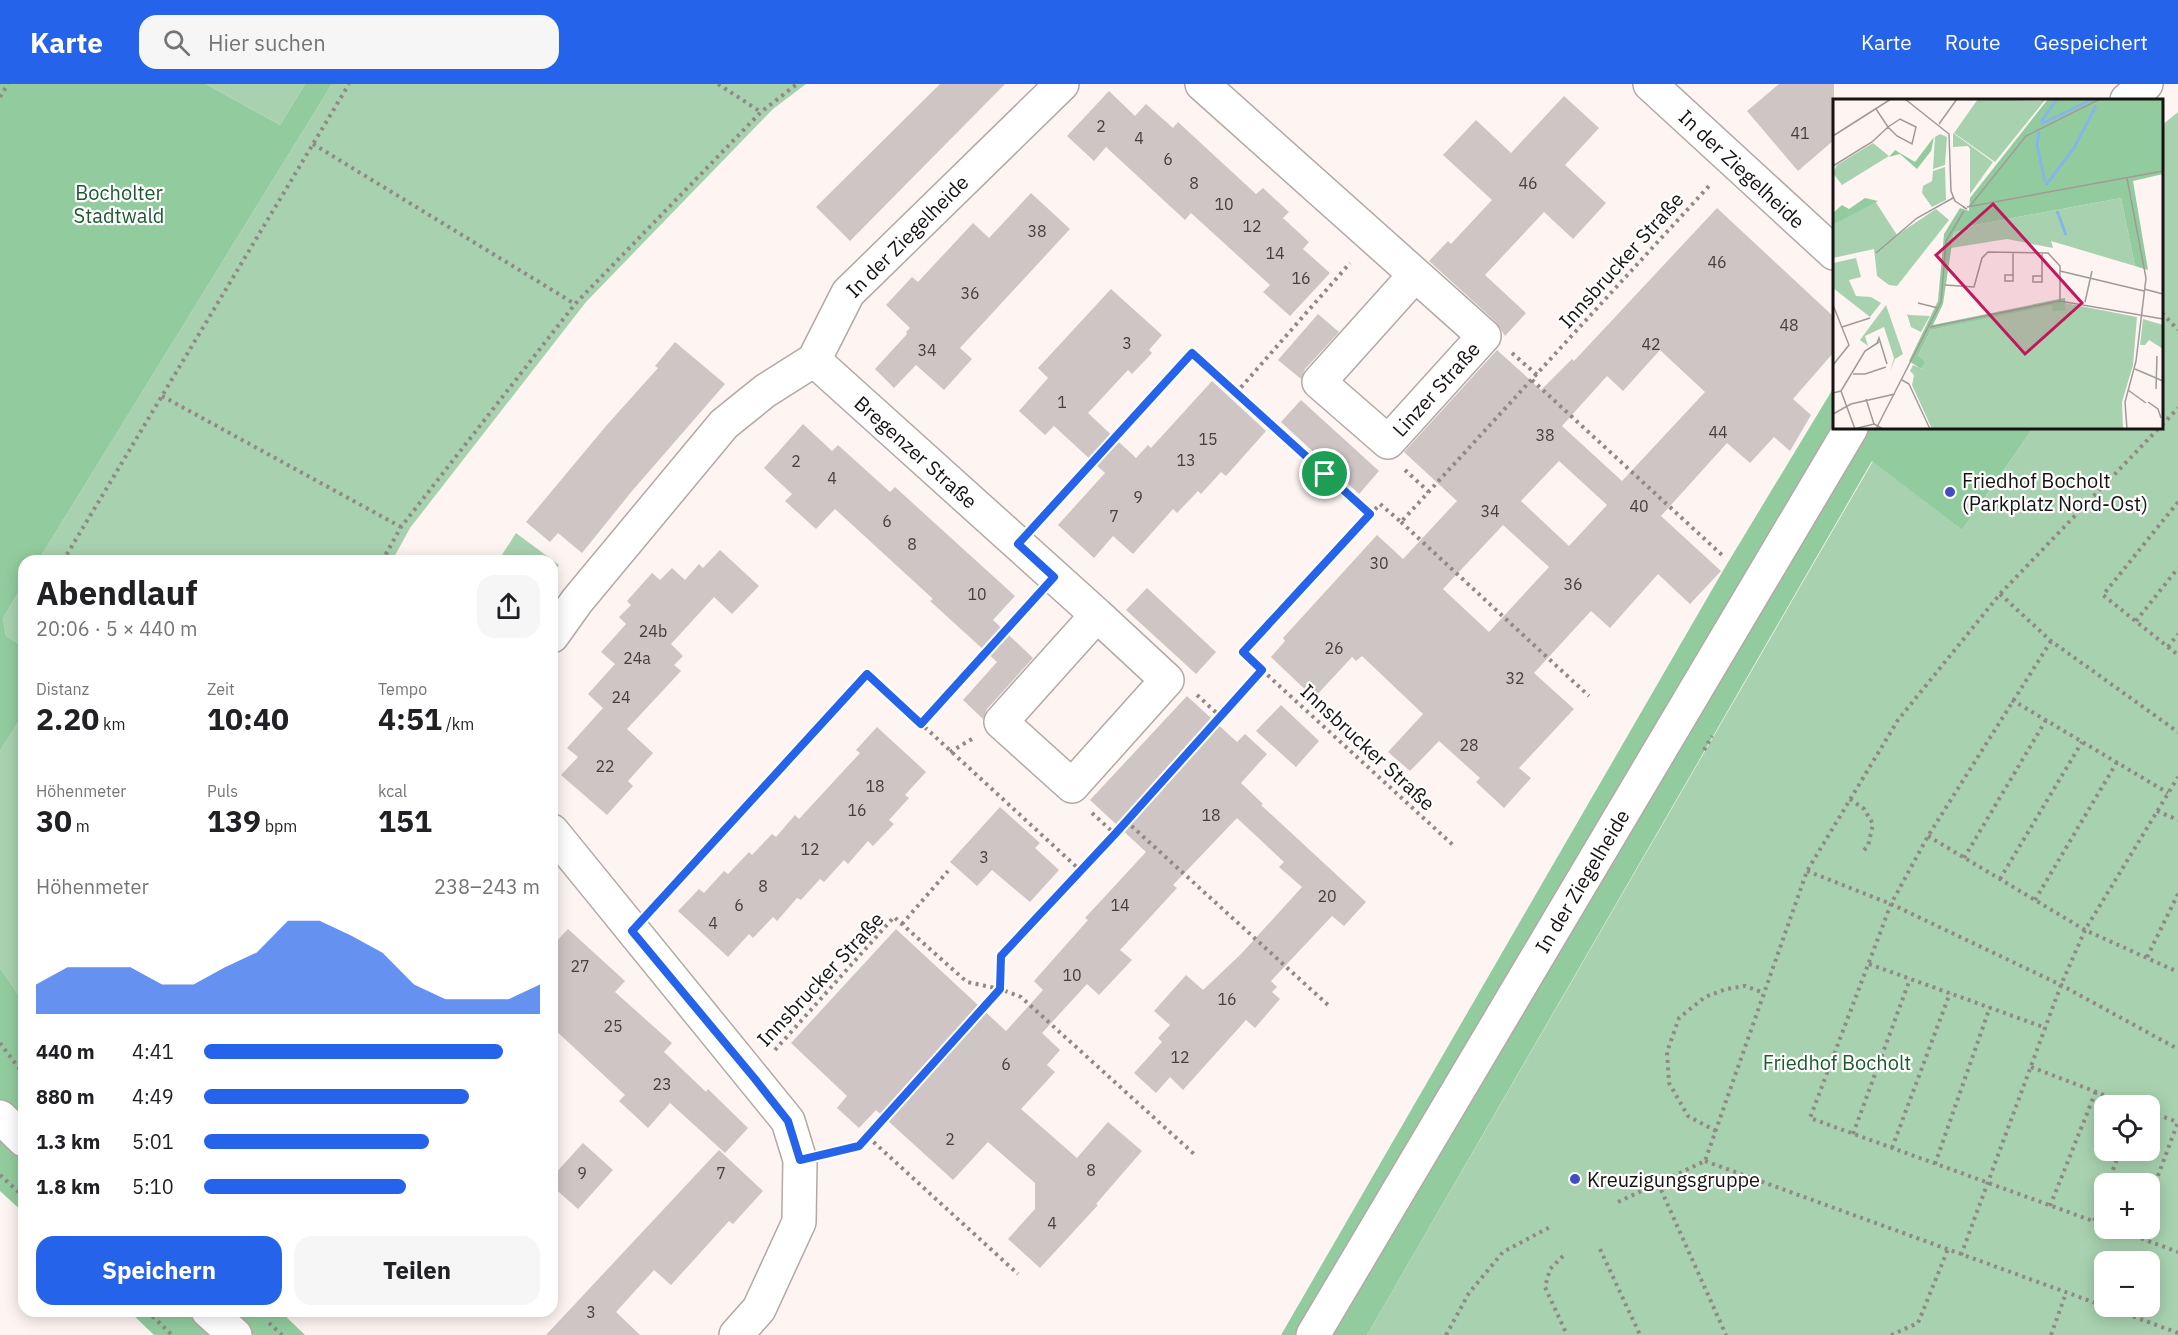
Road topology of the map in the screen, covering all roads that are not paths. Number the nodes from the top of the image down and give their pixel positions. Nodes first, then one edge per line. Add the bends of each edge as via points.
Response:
1 (1062, 84) edge
2 (1202, 84) edge
3 (1650, 84) edge
4 (2146, 84) edge
5 (2128, 99) edge
6 (1833, 252) edge
7 (1415, 275) junction
8 (814, 360) junction
9 (1850, 429) edge
10 (1097, 615) junction
11 (558, 628) edge
12 (558, 838) edge
13 (0, 1117) edge
14 (18, 1134) edge
15 (215, 1317) edge
16 (235, 1335) edge
17 (736, 1335) edge
18 (1313, 1335) edge

1 - 8 street, In der Ziegelheide via 848,292
2 - 7 street, Linzer Straße
3 - 6 street, In der Ziegelheide
4 - 5 street
7 - 7 street, Linzer Straße via 1484,336 1388,442 1319,382
8 - 10 street, Bregenzer Straße
8 - 11 street via 765,391 724,424
9 - 18 street, In der Ziegelheide
10 - 10 street, Bregenzer Straße via 1167,680 1072,786 1001,722
12 - 17 street via 788,1121 800,1160 799,1222 759,1309
13 - 14 street
15 - 16 street

